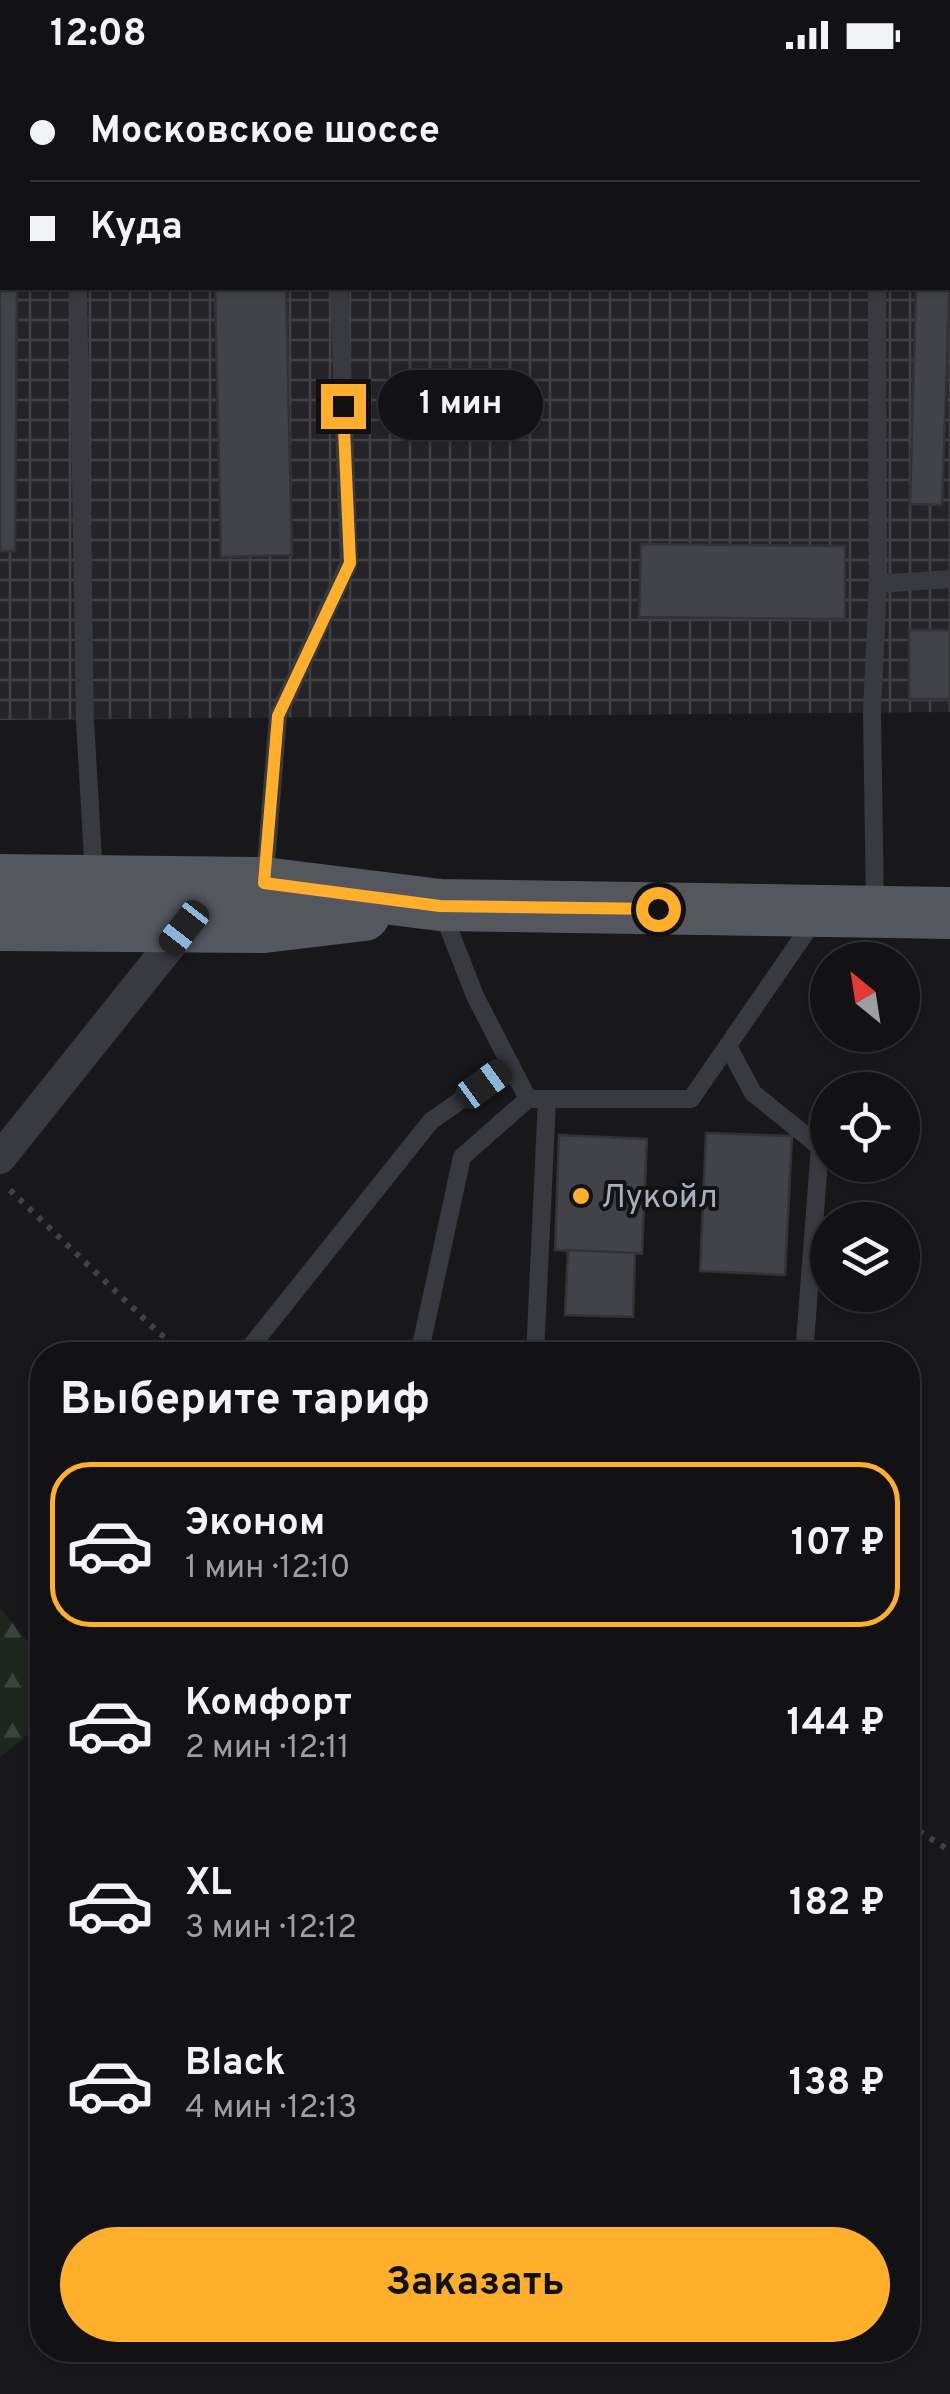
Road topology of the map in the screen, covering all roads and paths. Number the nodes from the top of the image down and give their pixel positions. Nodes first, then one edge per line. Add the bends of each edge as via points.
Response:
1 (78, 290) edge
2 (338, 290) edge
3 (877, 290) edge
4 (950, 579) edge
5 (878, 584) junction
6 (0, 880) edge
7 (94, 883) junction
8 (264, 883) junction
9 (440, 906) junction
10 (820, 912) junction
11 (875, 912) junction
12 (950, 913) edge
13 (0, 925) edge
14 (184, 928) junction
15 (728, 1046) junction
16 (510, 1065) junction
17 (538, 1099) junction
18 (0, 1158) edge
19 (0, 1181) edge
20 (171, 1342) edge
21 (254, 1342) edge
22 (422, 1342) edge
23 (535, 1342) edge
24 (805, 1342) edge
25 (920, 1832) edge
26 (950, 1851) edge

1 - 7 lane via 84,720
2 - 8 lane via 350,563 278,716
3 - 5 lane
4 - 5 lane
5 - 11 lane
6 - 7 main road
7 - 8 main road
8 - 9 main road
9 - 10 main road
9 - 14 main road via 264,927
9 - 16 lane
10 - 11 main road
10 - 15 lane
11 - 12 main road
13 - 14 main road
14 - 18 street
15 - 17 lane via 692,1099
15 - 24 lane via 753,1094 820,1147
16 - 17 lane
16 - 21 lane via 432,1120
17 - 22 lane via 462,1158
17 - 23 lane
19 - 20 path
25 - 26 path

